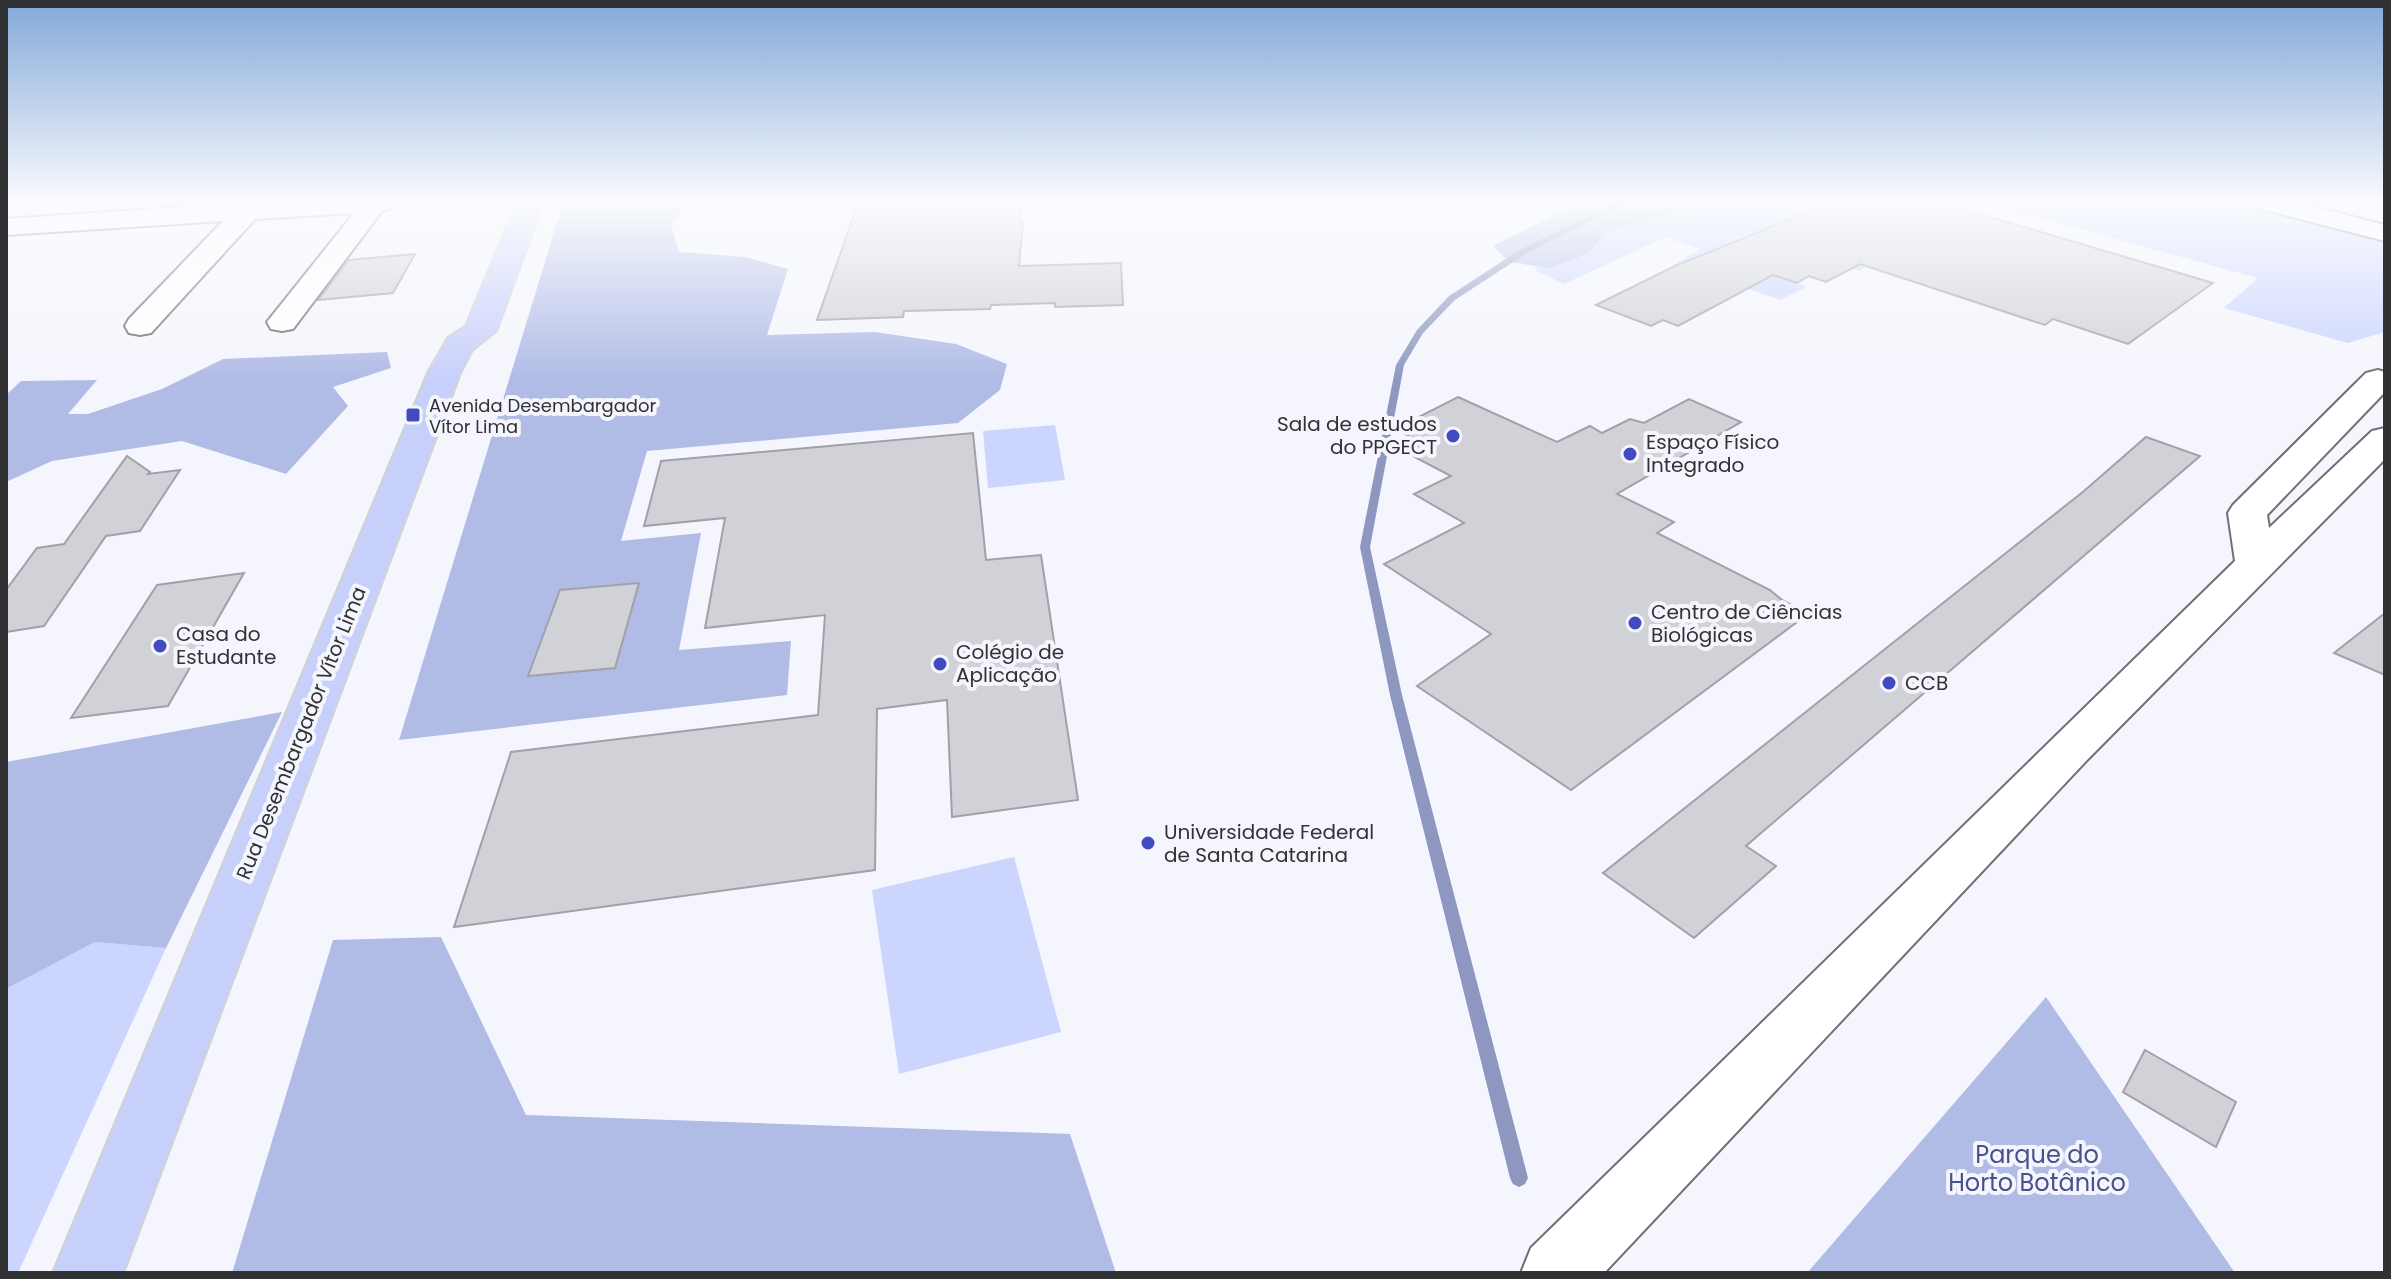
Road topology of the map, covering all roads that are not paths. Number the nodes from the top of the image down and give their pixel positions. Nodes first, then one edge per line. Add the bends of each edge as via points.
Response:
1 (200, 263) edge
2 (328, 263) edge
3 (507, 263) edge
4 (282, 322) dead end
5 (140, 326) dead end
6 (2383, 374) edge
7 (2385, 439) edge
8 (2256, 563) junction
9 (88, 1273) edge
10 (1556, 1273) edge

1 - 5 street
2 - 4 street
3 - 9 main road, Rua Desembargador Vítor Lima via 480,331 459,345 444,373
6 - 8 street via 2247,513
7 - 8 street
8 - 10 street

